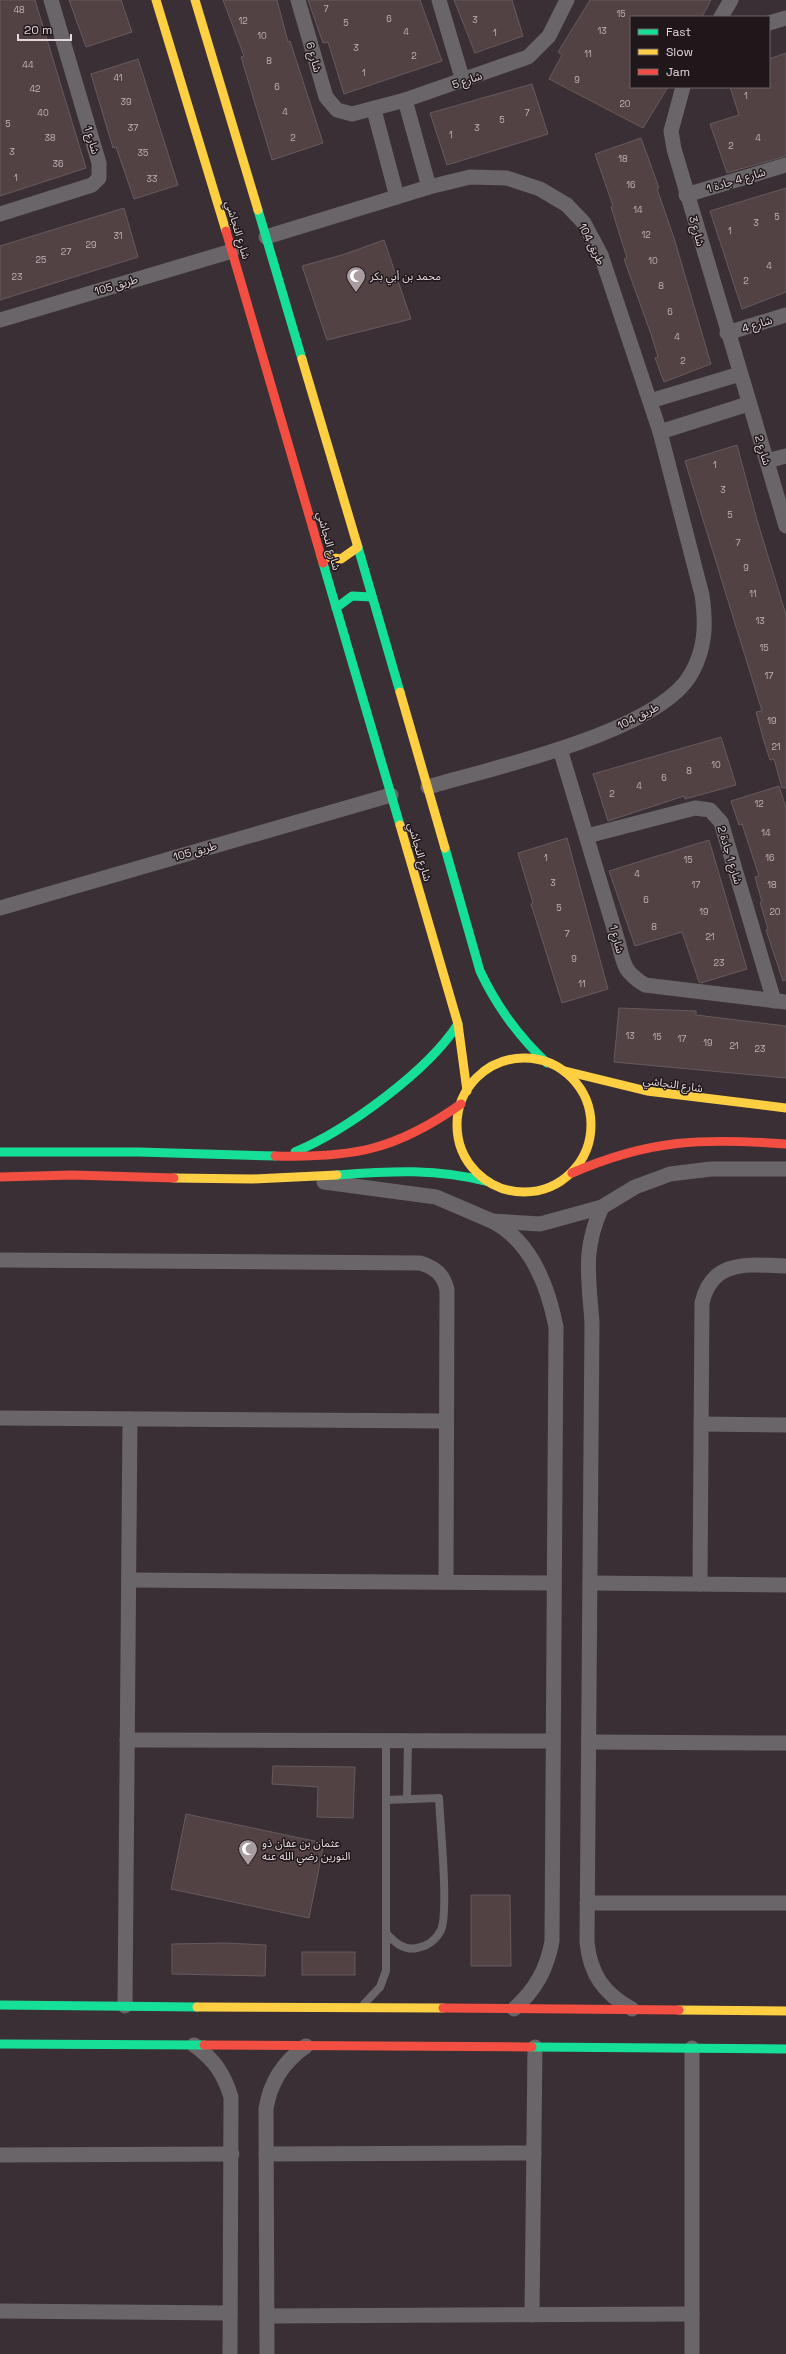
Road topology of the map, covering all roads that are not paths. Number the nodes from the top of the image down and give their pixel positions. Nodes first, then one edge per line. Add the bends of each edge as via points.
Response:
1 (51, 0) edge
2 (156, 0) edge
3 (194, 0) edge
4 (298, 0) edge
5 (439, 0) edge
6 (567, 0) edge
7 (731, 0) edge
8 (722, 16) edge
9 (786, 18) edge
10 (770, 23) edge
11 (463, 81) junction
12 (683, 88) edge
13 (405, 100) junction
14 (337, 110) joint
15 (374, 110) junction
16 (786, 165) edge
17 (429, 187) junction
18 (686, 195) junction
19 (398, 197) junction
20 (0, 214) edge
21 (266, 237) junction
22 (232, 251) junction
23 (786, 315) edge
24 (0, 320) edge
25 (727, 333) junction
26 (740, 374) junction
27 (650, 402) junction
28 (748, 404) junction
29 (660, 432) junction
30 (786, 456) edge
31 (767, 462) junction
32 (786, 526) edge
33 (358, 547) junction
34 (321, 556) junction
35 (372, 597) junction
36 (336, 608) junction
37 (560, 749) junction
38 (428, 787) junction
39 (391, 795) junction
40 (587, 836) junction
41 (0, 908) edge
42 (780, 1001) edge
43 (458, 1024) junction
44 (547, 1063) junction
45 (560, 1069) junction
46 (467, 1091) junction
47 (461, 1104) junction
48 (786, 1108) edge
49 (786, 1144) edge
50 (0, 1152) edge
51 (284, 1156) junction
52 (786, 1169) edge
53 (571, 1173) junction
54 (0, 1178) edge
55 (287, 1178) junction
56 (489, 1182) junction
57 (602, 1207) junction
58 (492, 1221) junction
59 (0, 1260) edge
60 (786, 1266) edge
61 (0, 1418) edge
62 (130, 1419) junction
63 (446, 1421) junction
64 (701, 1424) junction
65 (786, 1425) edge
66 (129, 1580) junction
67 (446, 1582) junction
68 (554, 1583) junction
69 (590, 1583) junction
70 (700, 1584) junction
71 (786, 1585) edge
72 (127, 1740) junction
73 (386, 1741) junction
74 (408, 1741) junction
75 (553, 1741) junction
76 (589, 1742) junction
77 (786, 1743) edge
78 (407, 1799) junction
79 (386, 1800) junction
80 (587, 1903) junction
81 (786, 1903) edge
82 (386, 1933) junction
83 (0, 2005) edge
84 (125, 2006) junction
85 (358, 2008) junction
86 (514, 2009) junction
87 (632, 2009) junction
88 (786, 2011) edge
89 (0, 2044) edge
90 (194, 2045) junction
91 (306, 2046) junction
92 (535, 2047) junction
93 (692, 2048) junction
94 (786, 2049) edge
95 (534, 2153) junction
96 (232, 2154) junction
97 (266, 2154) junction
98 (0, 2155) edge
99 (0, 2311) edge
100 (230, 2313) junction
101 (692, 2314) junction
102 (532, 2315) junction
103 (267, 2316) junction
104 (230, 2354) edge
105 (267, 2354) edge
106 (692, 2354) edge

1 - 20 street, شارع 1 via 99,163 99,178 92,185
2 - 22 main road, شارع النجاشي
3 - 21 main road
4 - 14 street, شارع 6 via 326,97
5 - 11 street
6 - 11 street, شارع 5 via 549,36 528,57
7 - 8 street
9 - 10 street
11 - 13 street, شارع 5
12 - 18 street, شارع 3 via 671,131
13 - 15 street, شارع 5
13 - 17 street
14 - 15 street, شارع 5 via 352,114
15 - 19 street
16 - 18 street, شارع 4 جادة 1
17 - 19 street, طريق 104
17 - 27 street, طريق 104 via 470,177 507,178 540,189 567,205 584,223 601,255
18 - 25 street, شارع 3
19 - 21 street, طريق 104
21 - 33 main road
22 - 24 street, طريق 105
22 - 34 main road, شارع النجاشي
23 - 25 street, شارع 4
25 - 26 street, شارع 3
26 - 27 street
26 - 28 street, شارع 2
27 - 29 street, طريق 104
28 - 29 street
28 - 31 street, شارع 2
29 - 37 street, طريق 104 via 702,595 706,621 702,650 691,675 656,709 626,724
30 - 31 street
31 - 32 street, شارع 2
33 - 34 main road via 348,557 339,561
33 - 35 main road
34 - 36 main road, شارع النجاشي
35 - 36 main road via 353,595
35 - 38 main road
36 - 39 main road, شارع النجاشي
37 - 38 street, طريق 104
37 - 40 street, شارع 1
38 - 44 main road via 480,972 489,992 514,1031
39 - 41 street, طريق 105
39 - 43 main road, شارع النجاشي
40 - 42 street, شارع 1 via 624,967 634,978 645,985
40 - 42 street, شارع 1 جادة 2 via 695,808 710,810 721,822
43 - 46 main road, شارع النجاشي
43 - 51 main road via 437,1052 364,1112 326,1138
44 - 45 main road
44 - 46 main road via 532,1059 502,1062 488,1069
45 - 48 main road, شارع النجاشي via 617,1087 656,1095
45 - 53 main road via 581,1090 591,1118 587,1148 581,1162
46 - 47 main road
47 - 51 main road via 413,1135 386,1145 358,1152
47 - 56 main road via 458,1118 461,1148 477,1173
49 - 53 main road via 727,1139 662,1143 631,1149
50 - 51 main road via 108,1151
52 - 57 street via 711,1169 670,1174 635,1187
53 - 56 main road via 546,1189 532,1192 503,1189
54 - 55 main road via 108,1175
55 - 56 main road via 434,1170 471,1176
55 - 58 street via 436,1197
57 - 58 street via 540,1224
57 - 69 street via 595,1222 587,1255 592,1323
58 - 68 street via 505,1228 534,1263 552,1305 556,1327
59 - 63 street via 428,1265 441,1275 447,1290
60 - 64 street via 733,1267 718,1274 707,1287 702,1303
61 - 62 street
62 - 63 street
62 - 66 street
63 - 67 street
64 - 65 street
64 - 70 street
66 - 67 street
66 - 72 street
67 - 68 street
68 - 75 street
69 - 70 street
69 - 76 street
70 - 71 street
72 - 73 street
72 - 84 street
73 - 74 street
73 - 79 lane
74 - 75 street
74 - 78 lane
75 - 86 street via 552,1941 539,1981
76 - 77 street
76 - 80 street
78 - 79 lane
78 - 82 lane via 439,1798 443,1880 441,1929 435,1939 426,1946 415,1949 399,1945
79 - 82 lane
80 - 81 street
80 - 87 street via 587,1942 593,1970 608,1993
82 - 85 lane via 384,1980 374,1996
83 - 84 main road
84 - 85 main road
85 - 86 main road
86 - 87 main road
87 - 88 main road
89 - 90 main road
90 - 91 main road
90 - 96 street via 214,2062 228,2084 232,2110
91 - 92 main road
91 - 97 street via 286,2062 272,2084 266,2109
92 - 93 main road
92 - 95 street
93 - 94 main road
93 - 101 street
95 - 97 street
95 - 102 street
96 - 98 street
96 - 100 street
97 - 103 street
99 - 100 street
100 - 104 street
101 - 102 street
101 - 106 street
102 - 103 street
103 - 105 street

